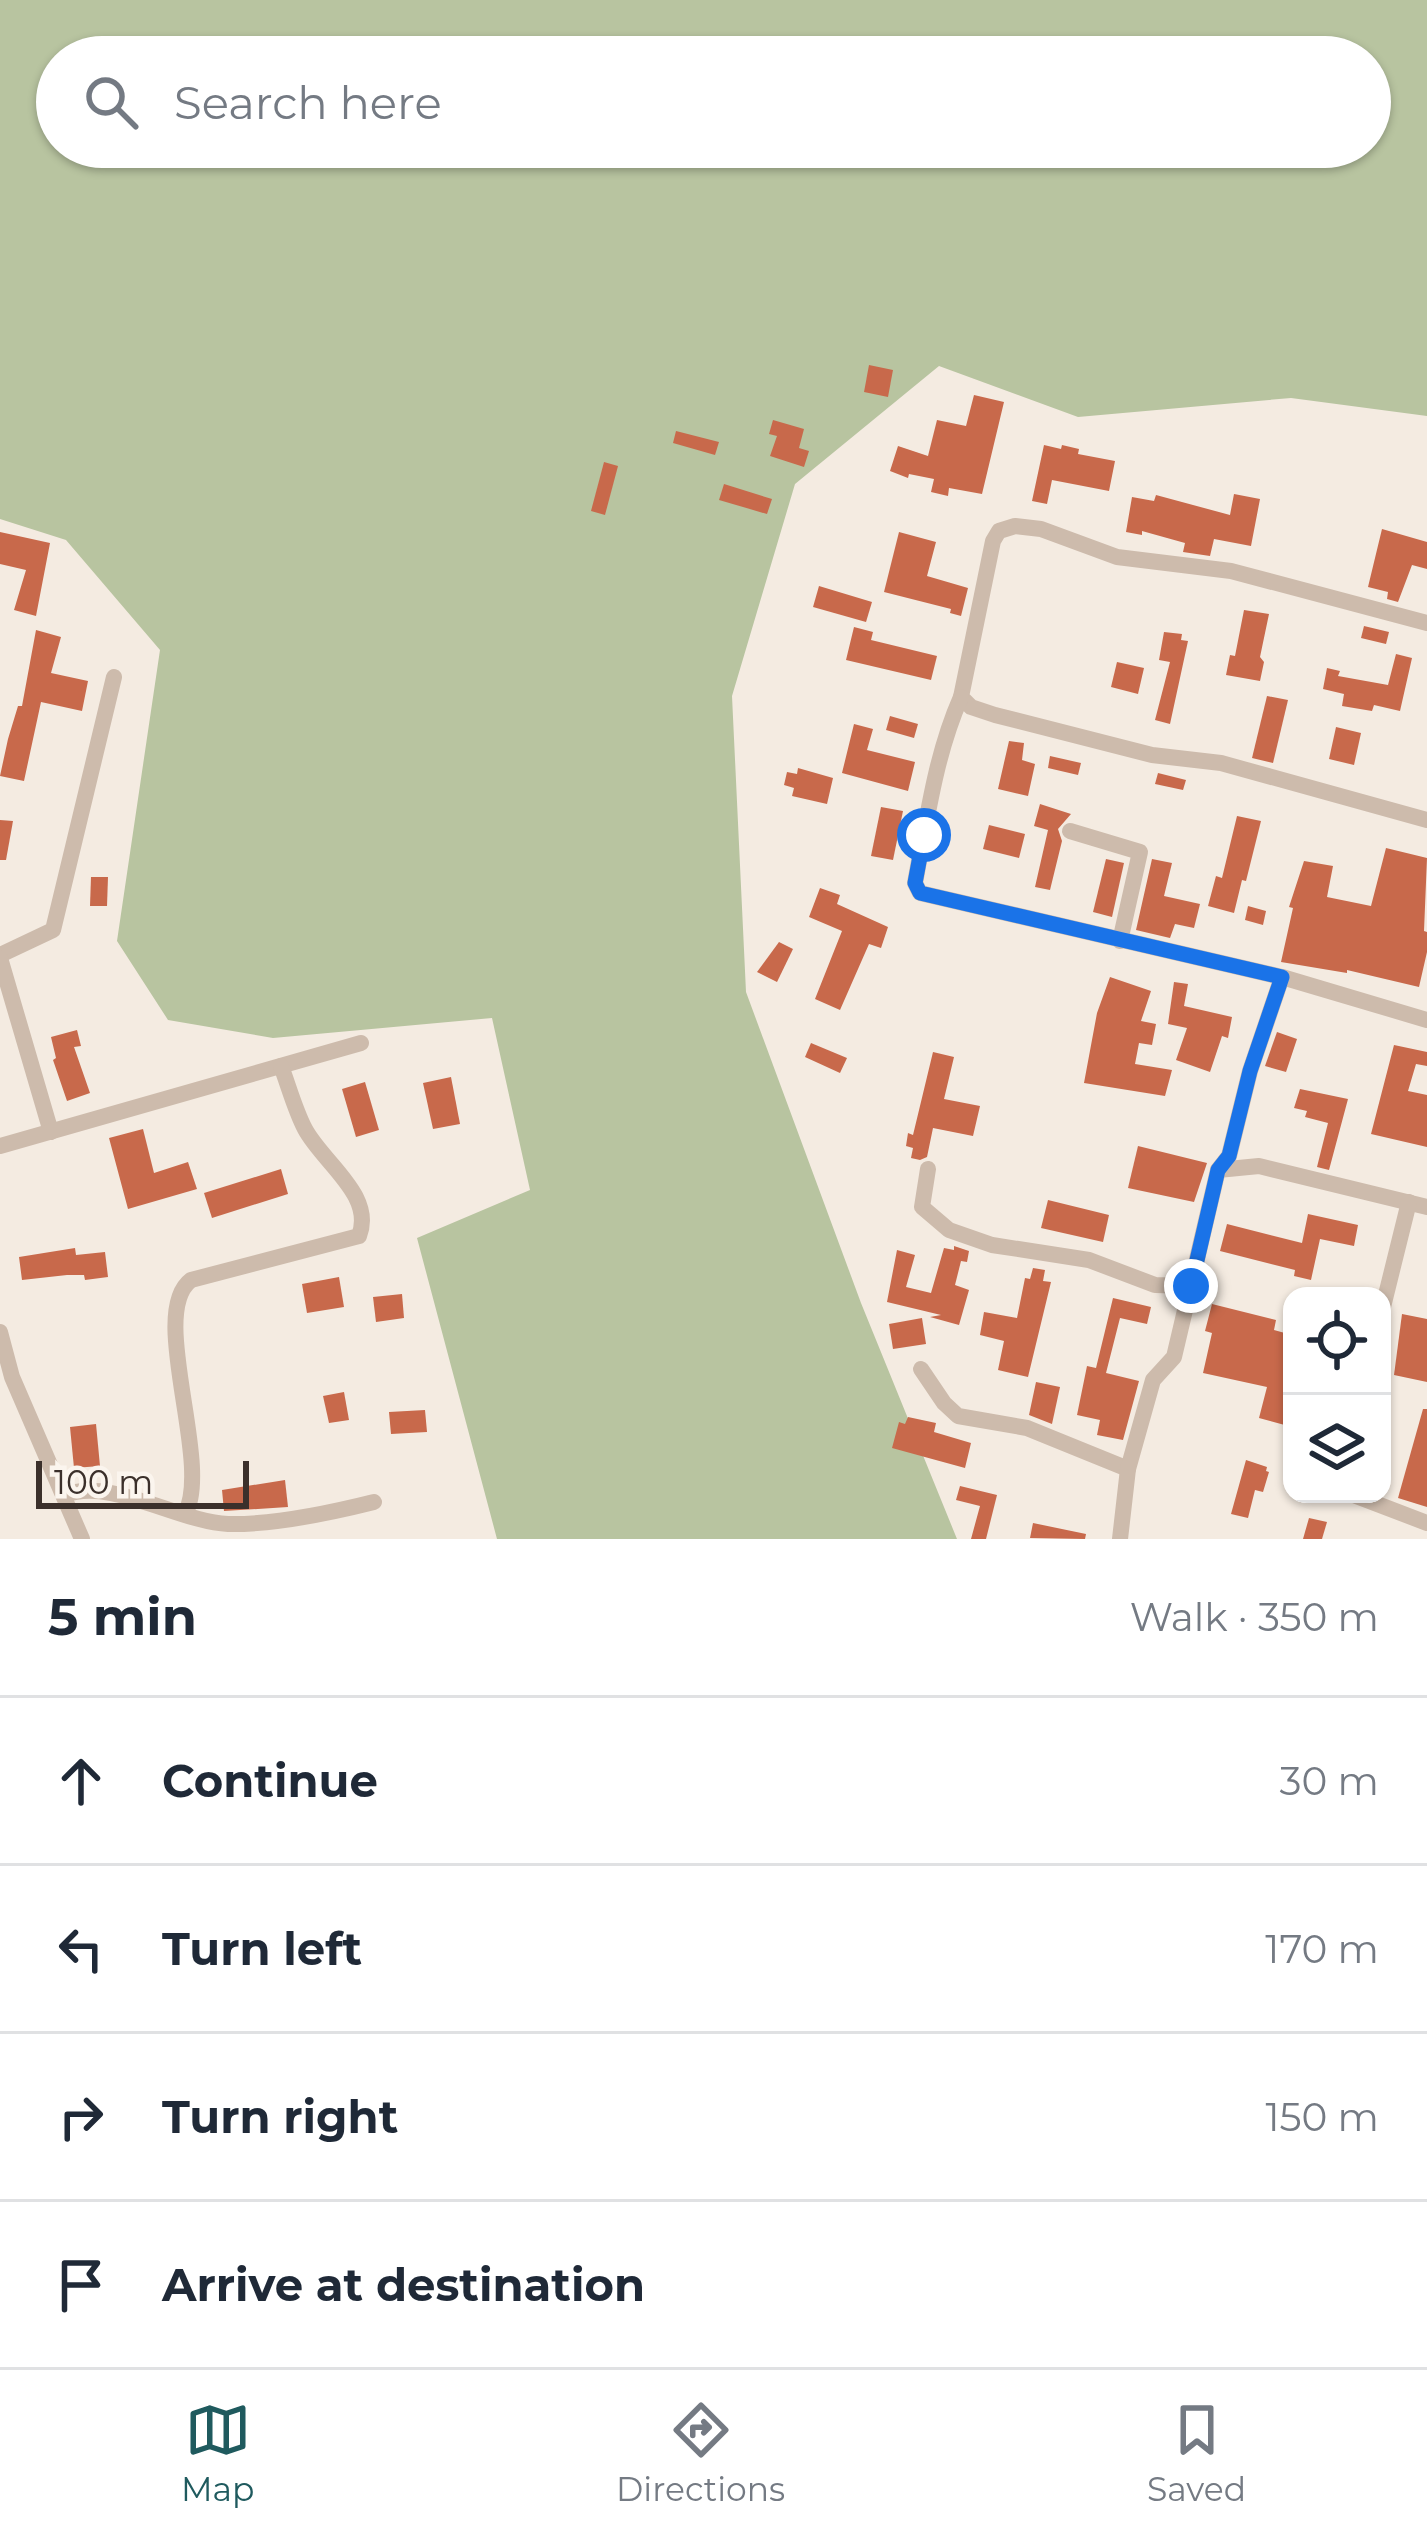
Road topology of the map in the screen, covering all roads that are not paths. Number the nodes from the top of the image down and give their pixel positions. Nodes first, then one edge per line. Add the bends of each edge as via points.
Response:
1 (1427, 623) edge
2 (114, 677) dead end
3 (961, 697) junction
4 (1427, 820) edge
5 (1070, 831) dead end
6 (1120, 941) junction
7 (0, 957) edge
8 (1282, 977) junction
9 (1427, 1020) edge
10 (361, 1043) dead end
11 (280, 1066) junction
12 (51, 1132) junction
13 (0, 1146) edge
14 (928, 1169) dead end
15 (1218, 1170) junction
16 (1418, 1204) edge
17 (1191, 1286) junction
18 (1390, 1287) edge
19 (0, 1332) edge
20 (921, 1369) dead end
21 (1128, 1469) junction
22 (65, 1495) junction
23 (374, 1502) dead end
24 (1375, 1503) edge
25 (185, 1514) junction
26 (1427, 1523) edge
27 (82, 1539) edge
28 (1120, 1539) edge

1 - 3 street via 1231,571 1117,557 1015,526 993,541
2 - 7 street via 52,930
3 - 4 street via 995,716 1152,755 1222,763
3 - 6 street via 935,780 915,883 920,893
5 - 6 street via 1140,852
6 - 8 street
7 - 12 street
8 - 9 street
8 - 15 street via 1229,1156
10 - 11 street
11 - 12 street
11 - 25 street via 304,1127 354,1192 363,1226 359,1236 181,1288 181,1385 194,1487
12 - 13 street
14 - 17 street via 922,1207 949,1231 1089,1261 1155,1285
15 - 16 street via 1258,1166
15 - 17 street
16 - 18 street
17 - 21 street via 1174,1357 1153,1380
19 - 22 street
20 - 21 street via 958,1416 1027,1427
21 - 28 street
22 - 25 street via 90,1490
22 - 27 street
23 - 25 street via 226,1524
24 - 26 street

